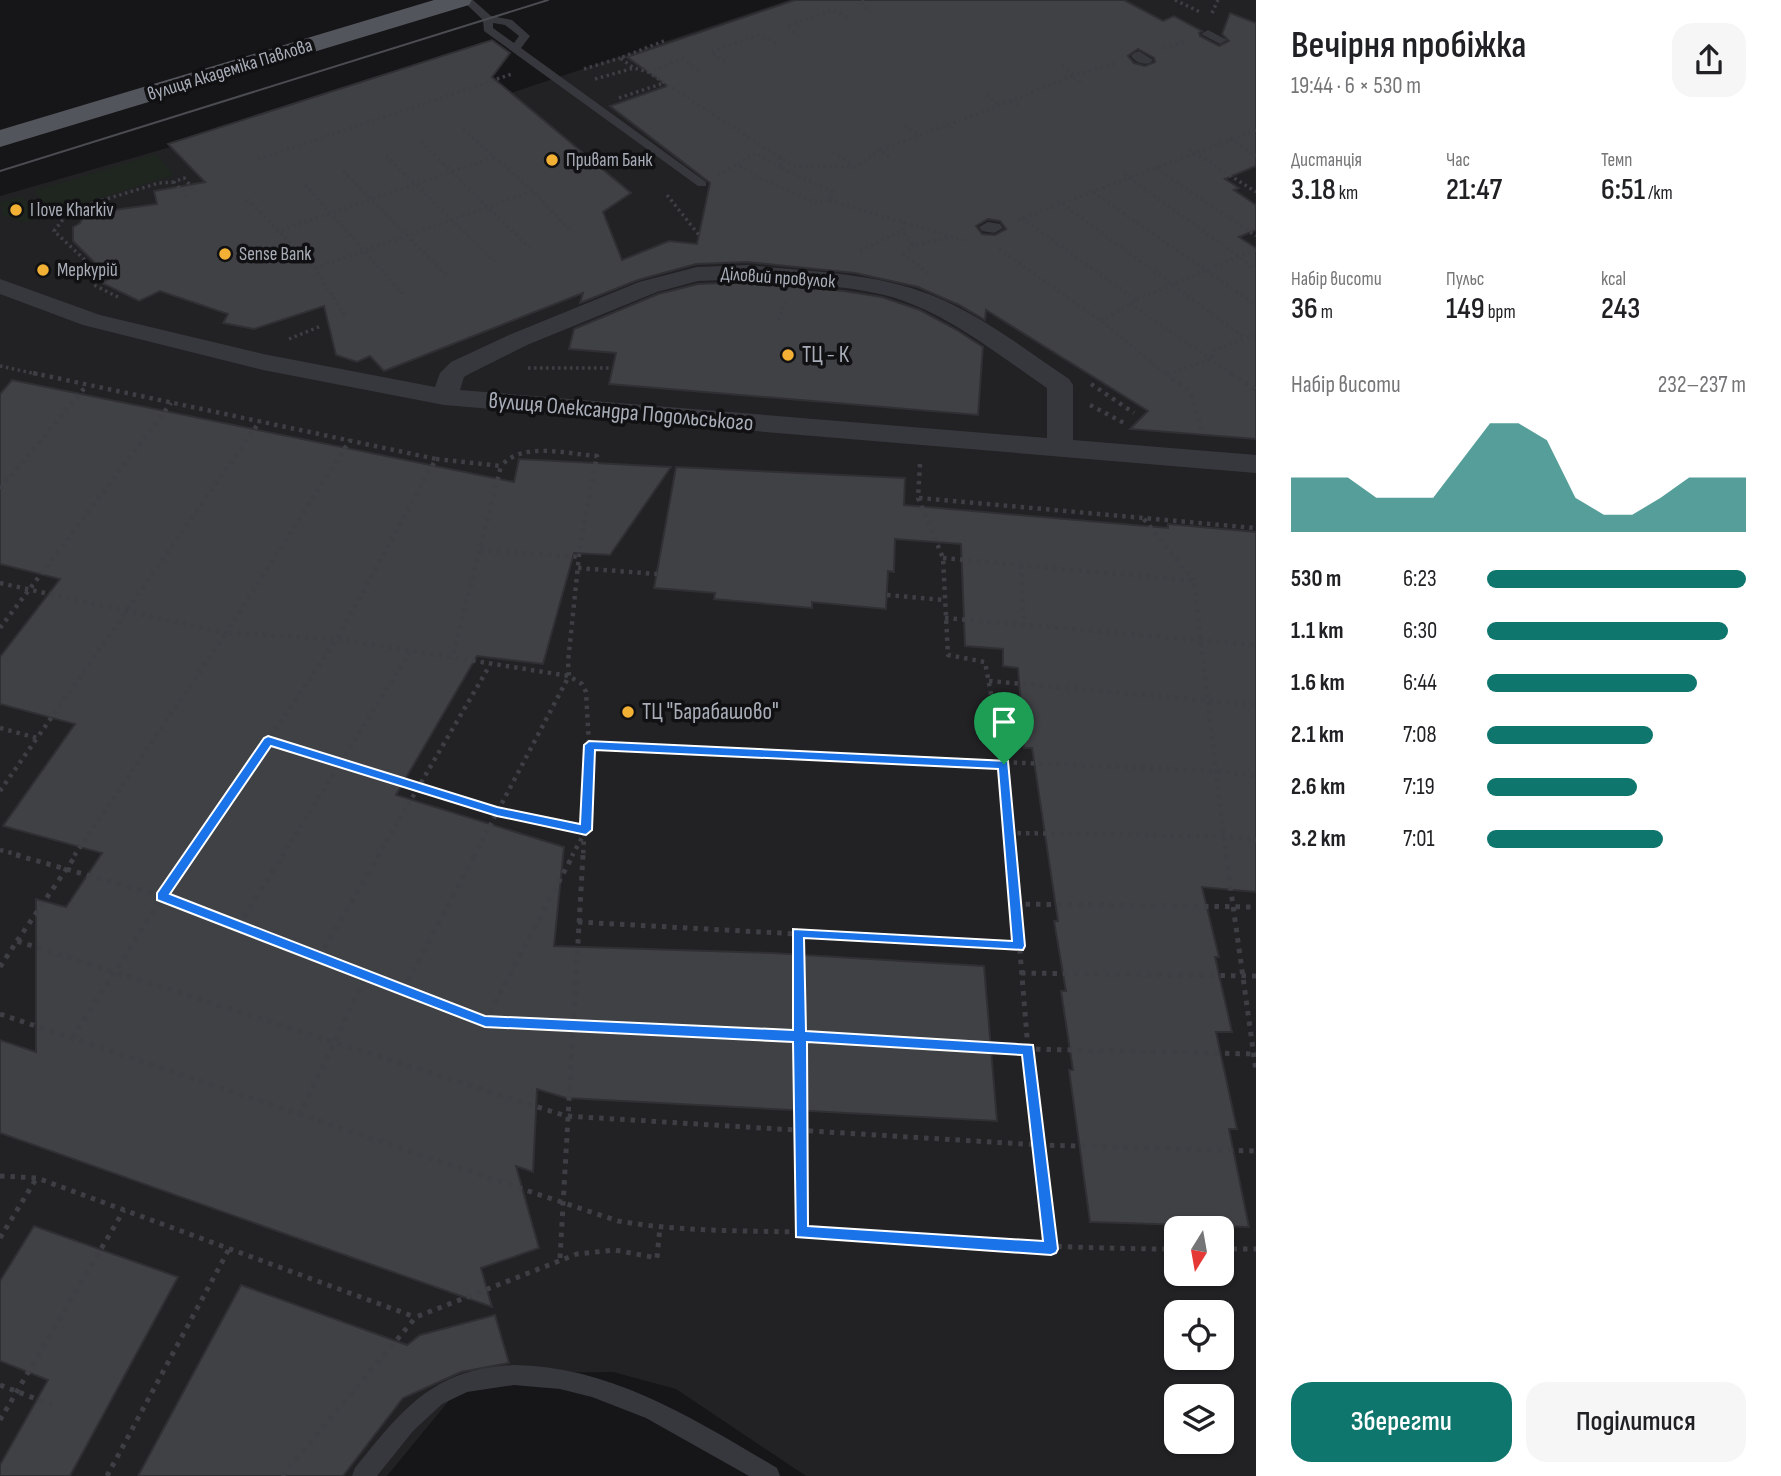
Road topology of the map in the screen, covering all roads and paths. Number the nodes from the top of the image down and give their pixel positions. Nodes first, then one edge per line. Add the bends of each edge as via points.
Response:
1 (460, 0) edge
2 (467, 0) edge
3 (864, 0) edge
4 (1218, 0) edge
5 (869, 12) dead end
6 (1210, 17) dead end
7 (488, 19) junction
8 (851, 19) dead end
9 (799, 37) dead end
10 (664, 41) dead end
11 (777, 44) dead end
12 (515, 48) junction
13 (620, 58) junction
14 (725, 62) dead end
15 (1062, 66) dead end
16 (634, 68) junction
17 (523, 70) dead end
18 (701, 71) dead end
19 (648, 72) junction
20 (556, 78) junction
21 (665, 83) junction
22 (568, 87) junction
23 (986, 95) dead end
24 (1012, 101) junction
25 (1000, 105) junction
26 (1017, 105) dead end
27 (593, 106) junction
28 (905, 125) dead end
29 (948, 125) junction
30 (1256, 127) edge
31 (953, 128) dead end
32 (463, 129) dead end
33 (920, 136) junction
34 (0, 139) edge
35 (1230, 139) junction
36 (421, 142) dead end
37 (1189, 149) dead end
38 (880, 150) junction
39 (833, 152) dead end
40 (1195, 153) junction
41 (386, 156) dead end
42 (1256, 156) edge
43 (495, 157) junction
44 (780, 157) junction
45 (889, 157) dead end
46 (258, 159) dead end
47 (789, 163) junction
48 (781, 167) junction
49 (855, 167) junction
50 (1155, 168) junction
51 (343, 172) dead end
52 (1124, 174) dead end
53 (1129, 178) junction
54 (174, 182) junction
55 (702, 184) dead end
56 (305, 185) dead end
57 (533, 191) junction
58 (1256, 191) edge
59 (196, 192) dead end
60 (1093, 192) junction
61 (667, 195) dead end
62 (187, 197) dead end
63 (247, 199) dead end
64 (829, 200) junction
65 (1057, 200) dead end
66 (1062, 204) junction
67 (1022, 218) junction
68 (904, 222) junction
69 (902, 231) junction
70 (988, 231) junction
71 (276, 232) junction
72 (572, 232) dead end
73 (699, 235) dead end
74 (1256, 236) edge
75 (954, 237) junction
76 (530, 248) dead end
77 (1256, 249) edge
78 (860, 251) dead end
79 (1238, 256) junction
80 (495, 262) dead end
81 (315, 268) junction
82 (1206, 269) junction
83 (1256, 269) edge
84 (449, 278) dead end
85 (94, 285) dead end
86 (1169, 285) junction
87 (0, 286) edge
88 (403, 294) dead end
89 (1136, 300) junction
90 (785, 302) dead end
91 (1130, 304) junction
92 (1256, 305) edge
93 (345, 316) dead end
94 (778, 320) dead end
95 (1101, 321) junction
96 (1256, 334) edge
97 (1245, 338) junction
98 (1211, 359) junction
99 (1, 368) edge
100 (516, 368) dead end
101 (612, 368) dead end
102 (1167, 375) junction
103 (87, 385) junction
104 (1060, 385) junction
105 (1256, 390) edge
106 (444, 397) junction
107 (171, 403) junction
108 (260, 421) junction
109 (1136, 429) dead end
110 (922, 436) junction
111 (350, 440) junction
112 (1203, 440) dead end
113 (1060, 447) junction
114 (436, 459) junction
115 (1256, 464) edge
116 (501, 466) junction
117 (0, 489) edge
118 (918, 498) junction
119 (1144, 518) junction
120 (1256, 528) edge
121 (480, 550) junction
122 (579, 557) junction
123 (943, 558) junction
124 (1021, 565) junction
125 (578, 568) junction
126 (657, 574) dead end
127 (1194, 581) junction
128 (0, 583) edge
129 (28, 590) junction
130 (887, 595) dead end
131 (944, 600) junction
132 (124, 612) junction
133 (945, 618) junction
134 (1024, 625) junction
135 (0, 628) edge
136 (226, 633) junction
137 (337, 639) junction
138 (1201, 640) junction
139 (1256, 645) edge
140 (411, 651) junction
141 (452, 659) junction
142 (490, 665) junction
143 (569, 676) junction
144 (989, 681) junction
145 (1208, 701) junction
146 (1256, 705) edge
147 (0, 728) edge
148 (37, 738) junction
149 (268, 741) junction
150 (589, 745) junction
151 (341, 764) junction
152 (1004, 764) junction
153 (1216, 771) junction
154 (1256, 776) edge
155 (418, 787) junction
156 (0, 791) edge
157 (497, 811) junction
158 (586, 830) junction
159 (1009, 833) junction
160 (1223, 836) junction
161 (1256, 840) edge
162 (0, 850) edge
163 (67, 868) junction
164 (162, 896) junction
165 (1015, 904) junction
166 (1232, 905) junction
167 (1256, 907) edge
168 (578, 922) junction
169 (237, 926) junction
170 (797, 932) junction
171 (17, 941) junction
172 (1018, 946) junction
173 (319, 958) junction
174 (0, 967) edge
175 (1021, 972) junction
176 (115, 973) junction
177 (1243, 974) junction
178 (366, 976) junction
179 (1256, 976) edge
180 (403, 990) junction
181 (0, 1014) edge
182 (485, 1022) junction
183 (572, 1026) junction
184 (800, 1036) junction
185 (72, 1038) junction
186 (335, 1044) junction
187 (1028, 1049) junction
188 (1255, 1054) edge
189 (1256, 1071) edge
190 (299, 1116) junction
191 (566, 1116) junction
192 (800, 1129) junction
193 (1040, 1145) junction
194 (1256, 1151) edge
195 (0, 1176) edge
196 (37, 1178) junction
197 (561, 1201) junction
198 (124, 1210) junction
199 (660, 1227) junction
200 (801, 1232) junction
201 (0, 1238) edge
202 (229, 1249) junction
203 (1051, 1249) junction
204 (1164, 1249) edge
205 (1234, 1249) edge
206 (1256, 1249) edge
207 (560, 1258) junction
208 (416, 1317) junction
209 (0, 1385) edge
210 (17, 1391) junction
211 (52, 1405) dead end
212 (0, 1420) edge
213 (107, 1476) edge
214 (282, 1476) edge
215 (363, 1476) edge
216 (769, 1476) edge

1 - 34 main road, вулиця Академіка Павлова
2 - 7 lane
3 - 5 path via 860,1
4 - 6 path
7 - 12 lane via 488,29
7 - 12 lane via 508,22 524,36
8 - 9 path via 832,10 787,26
10 - 13 path
11 - 14 path via 759,35 711,52
12 - 20 lane
13 - 16 path
13 - 20 path
15 - 24 path via 1073,75
16 - 19 path
16 - 22 path
17 - 46 path
18 - 19 path via 682,60
19 - 21 path
20 - 22 lane
21 - 27 path
21 - 44 path
22 - 27 lane
23 - 25 path
24 - 25 path
24 - 26 path
25 - 29 path
27 - 55 lane
28 - 33 path
29 - 31 path
29 - 33 path
30 - 35 path
32 - 43 path
33 - 38 path
35 - 40 path
35 - 42 path
36 - 76 path
37 - 40 path
38 - 45 path
38 - 49 path
39 - 49 path
40 - 50 path
40 - 58 path
41 - 80 path
43 - 57 path
43 - 71 path
44 - 47 path
44 - 48 path
47 - 48 path
47 - 49 path
48 - 64 path via 833,192
48 - 64 path via 756,153 737,164 817,203
50 - 53 path
50 - 74 path
51 - 84 path
52 - 53 path
53 - 60 path
53 - 79 path
54 - 59 path via 184,178
54 - 62 path
54 - 85 path via 70,210 54,231 87,262
56 - 88 path
57 - 72 path
57 - 81 path
60 - 66 path
60 - 82 path
61 - 73 path
63 - 71 path
64 - 68 path
65 - 66 path
66 - 67 path
66 - 86 path
67 - 70 path
67 - 89 path
68 - 69 path
68 - 75 path
69 - 75 path via 914,245
69 - 78 path
70 - 75 path via 973,243
70 - 95 path
71 - 81 path
77 - 79 path
79 - 82 path
79 - 83 path
81 - 93 path
82 - 86 path
82 - 92 path
86 - 89 path
86 - 97 path
87 - 106 street, вулиця Олександра Подольського via 92,320 263,362
89 - 91 path
90 - 94 path
91 - 95 path
91 - 98 path
95 - 102 path
96 - 97 path
97 - 98 path via 1214,350
98 - 102 path
98 - 105 path
99 - 103 path
100 - 101 path
102 - 112 path via 1191,392
103 - 107 path
103 - 117 path
104 - 106 street, Діловий провулок via 961,318 909,295 867,285 728,272 648,287 518,340 453,373
104 - 109 path
104 - 113 street
106 - 110 street, вулиця Олександра Подольського
107 - 108 path
107 - 129 path
108 - 111 path
108 - 132 path
110 - 113 street, вулиця Олександра Подольського
110 - 118 path
111 - 114 path
111 - 136 path
113 - 115 street, вулиця Олександра Подольського
114 - 116 path
114 - 137 path
116 - 121 path
116 - 122 path via 522,451 597,456
118 - 119 path
118 - 123 path
119 - 120 path
119 - 127 path
121 - 122 path
121 - 141 path
122 - 125 path
123 - 124 path
123 - 131 path
124 - 127 path
124 - 134 path
125 - 126 path
125 - 143 path
127 - 138 path
128 - 129 path
129 - 132 path
129 - 135 path
130 - 131 path
131 - 133 path
132 - 136 path
132 - 148 path
133 - 134 path
133 - 144 path via 948,655 985,662
134 - 138 path
136 - 137 path
136 - 163 path
137 - 140 path
137 - 149 path
138 - 139 path
138 - 145 path
140 - 141 path
140 - 151 path
141 - 142 path
142 - 143 path
142 - 155 path
143 - 150 path via 586,692
143 - 157 path
144 - 145 path
144 - 152 path
145 - 146 path
145 - 153 path
147 - 148 path
148 - 156 path
149 - 151 path
149 - 164 path
150 - 152 path
150 - 158 path
151 - 155 path
151 - 169 path
152 - 153 path
152 - 159 path
153 - 154 path
153 - 160 path
155 - 157 path
155 - 173 path
157 - 158 path
157 - 180 path
158 - 168 path
158 - 182 path
159 - 160 path
159 - 165 path
160 - 161 path
160 - 166 path
162 - 163 path
163 - 164 path
163 - 171 path
164 - 169 path
164 - 176 path
165 - 166 path
165 - 172 path
166 - 167 path
166 - 177 path
168 - 170 path
168 - 183 path
169 - 173 path
170 - 172 path
170 - 184 path
171 - 174 path
171 - 176 path
172 - 175 path
173 - 178 path
175 - 177 path
175 - 187 path
176 - 185 path
176 - 186 path
177 - 179 path
177 - 188 path
178 - 180 path
178 - 186 path
180 - 182 path
181 - 185 path
182 - 183 path
183 - 184 path
183 - 191 path
184 - 187 path
184 - 192 path
185 - 190 path
186 - 190 path
186 - 191 path
187 - 188 path
187 - 193 path
188 - 189 path
190 - 197 path
191 - 192 path
191 - 197 path
192 - 193 path
192 - 200 path
193 - 194 path
193 - 203 path
195 - 196 path
196 - 198 path
196 - 201 path
197 - 199 path via 594,1216
197 - 207 path
198 - 202 path
198 - 210 path
199 - 200 path
199 - 207 path via 657,1258 615,1250
200 - 203 path
202 - 208 path
202 - 213 path
203 - 204 path
205 - 206 path
207 - 208 path
208 - 214 path
209 - 210 path
210 - 211 path
210 - 212 path
215 - 216 lane via 415,1412 436,1396 468,1380 503,1374 590,1384 630,1398

